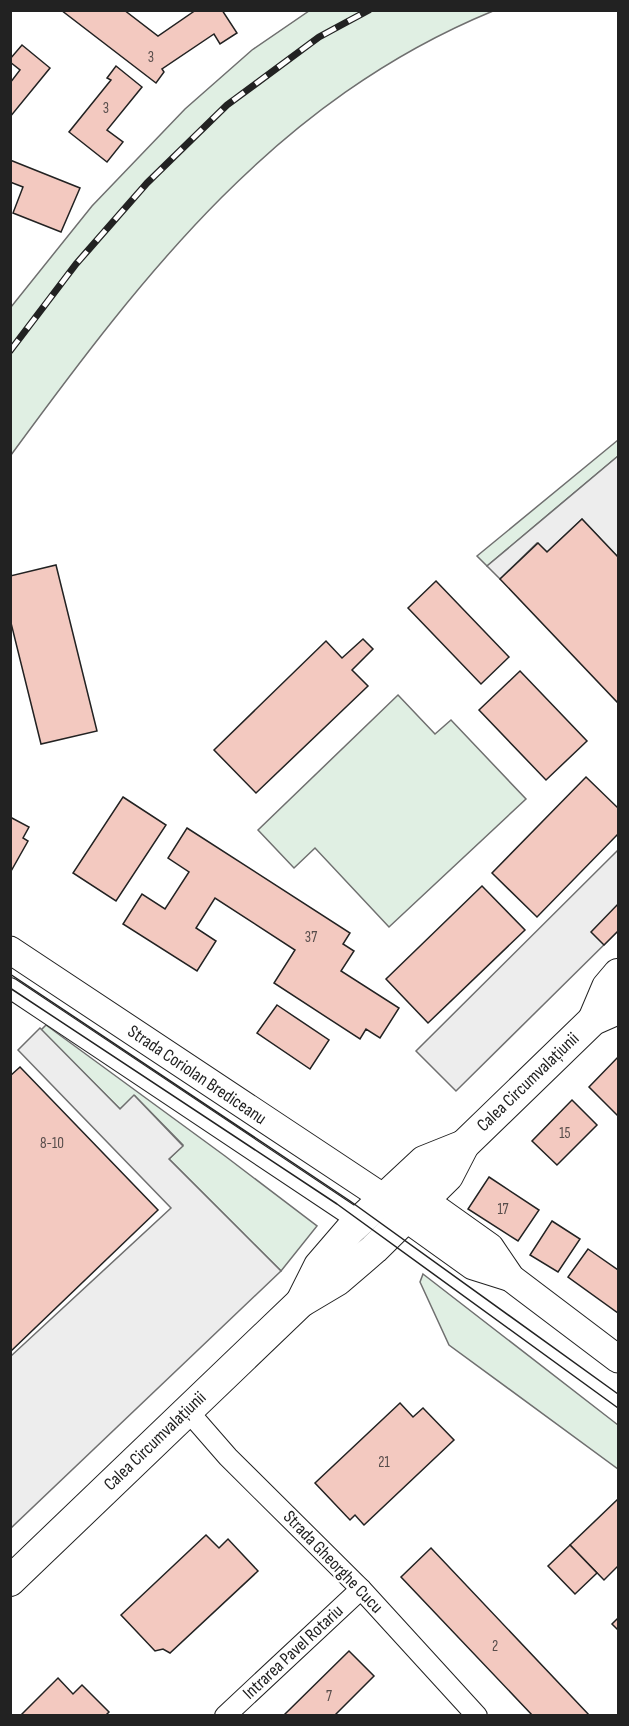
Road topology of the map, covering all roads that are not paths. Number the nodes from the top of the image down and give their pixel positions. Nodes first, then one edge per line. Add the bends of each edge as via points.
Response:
1 (10, 950) edge
2 (618, 975) edge
3 (10, 988) edge
4 (606, 1014) edge
5 (464, 1145) junction
6 (384, 1198) junction
7 (415, 1209) junction
8 (359, 1221) junction
9 (301, 1302) junction
10 (618, 1359) edge
11 (187, 1410) junction
12 (10, 1581) edge
13 (361, 1589) junction
14 (225, 1716) edge
15 (477, 1716) edge

1 - 6 street, Strada Coriolan Brediceanu
2 - 4 main road, Calea Circumvalațiunii via 607,987
3 - 8 street, Strada Coriolan Brediceanu
4 - 5 main road, Calea Circumvalațiunii
5 - 6 main road, Calea Circumvalațiunii via 424,1161
5 - 7 main road, Calea Circumvalațiunii via 448,1176
6 - 7 street
6 - 8 main road, Calea Circumvalațiunii
7 - 9 main road, Calea Circumvalațiunii via 338,1280
7 - 10 street via 490,1247 510,1278
8 - 9 main road, Calea Circumvalațiunii via 319,1266
9 - 11 main road, Calea Circumvalațiunii
11 - 12 main road, Calea Circumvalațiunii
11 - 13 street, Strada Gheorghe Cucu via 228,1457
13 - 14 street, Intrarea Pavel Rotariu
13 - 15 street, Strada Gheorghe Cucu

